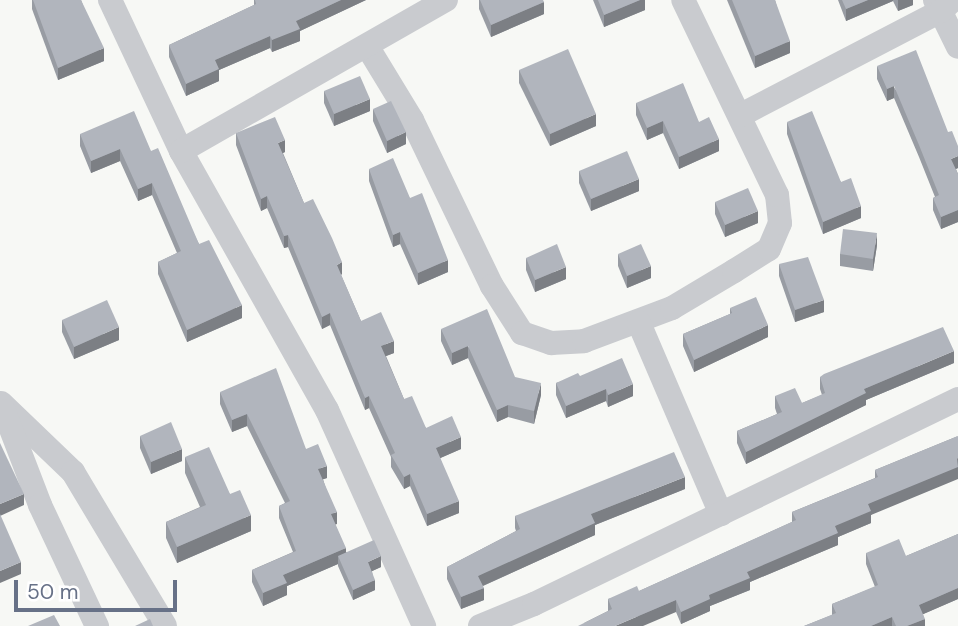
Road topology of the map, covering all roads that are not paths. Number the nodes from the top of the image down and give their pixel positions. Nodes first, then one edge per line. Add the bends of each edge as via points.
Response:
1 (110, 0) edge
2 (446, 0) edge
3 (683, 0) edge
4 (943, 4) edge
5 (367, 46) junction
6 (958, 47) edge
7 (741, 115) junction
8 (181, 151) junction
9 (639, 323) junction
10 (958, 399) edge
11 (1, 402) edge
12 (721, 514) junction
13 (97, 626) edge
14 (165, 626) edge
15 (424, 626) edge
16 (480, 626) edge

1 - 8 street
2 - 5 street
3 - 7 street
4 - 6 street
4 - 7 street
5 - 8 street
5 - 9 street via 412,120 492,286 522,333 551,343 584,341
7 - 9 street via 777,195 780,223 769,249
8 - 15 street via 327,410
9 - 12 street
10 - 12 street
11 - 13 street via 40,505
11 - 14 street via 73,472
12 - 16 street

